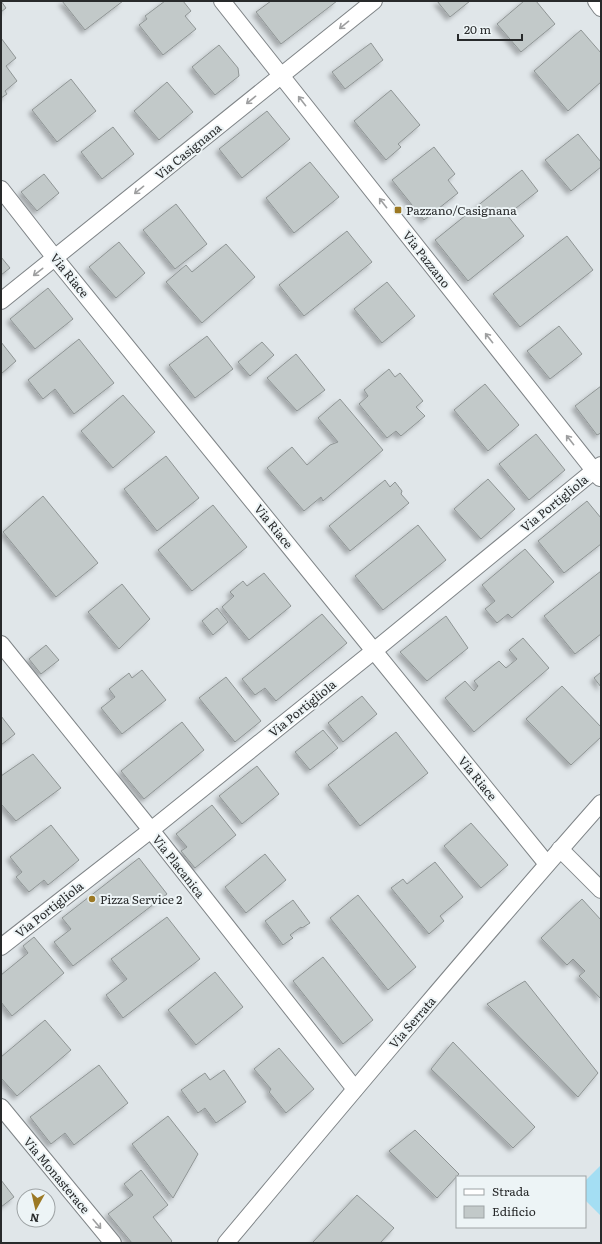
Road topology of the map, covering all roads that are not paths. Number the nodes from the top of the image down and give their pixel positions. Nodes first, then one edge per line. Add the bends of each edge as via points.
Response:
1 (222, 1) edge
2 (374, 1) edge
3 (596, 1) edge
4 (601, 8) edge
5 (281, 75) junction
6 (1, 189) edge
7 (55, 258) junction
8 (1, 301) edge
9 (599, 472) edge
10 (1, 644) edge
11 (375, 650) junction
12 (601, 803) edge
13 (151, 830) junction
14 (560, 849) junction
15 (547, 864) junction
16 (601, 890) edge
17 (1, 947) edge
18 (355, 1089) junction
19 (1, 1107) edge
20 (113, 1243) edge
21 (226, 1243) edge

1 - 5 street, Via Pazzano
2 -> 5 street, Via Casignana
3 - 4 street
5 -> 7 street, Via Casignana
9 -> 5 street, Via Pazzano
6 - 7 street, Via Riace
7 -> 8 street, Via Casignana
7 - 11 street, Via Riace
9 - 11 street, Via Portigliola
10 - 13 street, Via Placanica
11 - 13 street, Via Portigliola
11 - 15 street, Via Riace
12 - 14 street, Via Serrata
13 - 17 street, Via Portigliola
13 - 18 street, Via Placanica
14 - 15 street, Via Serrata
14 - 16 street
15 - 18 street, Via Serrata
18 - 21 street, Via Serrata
19 -> 20 street, Via Monasterace

